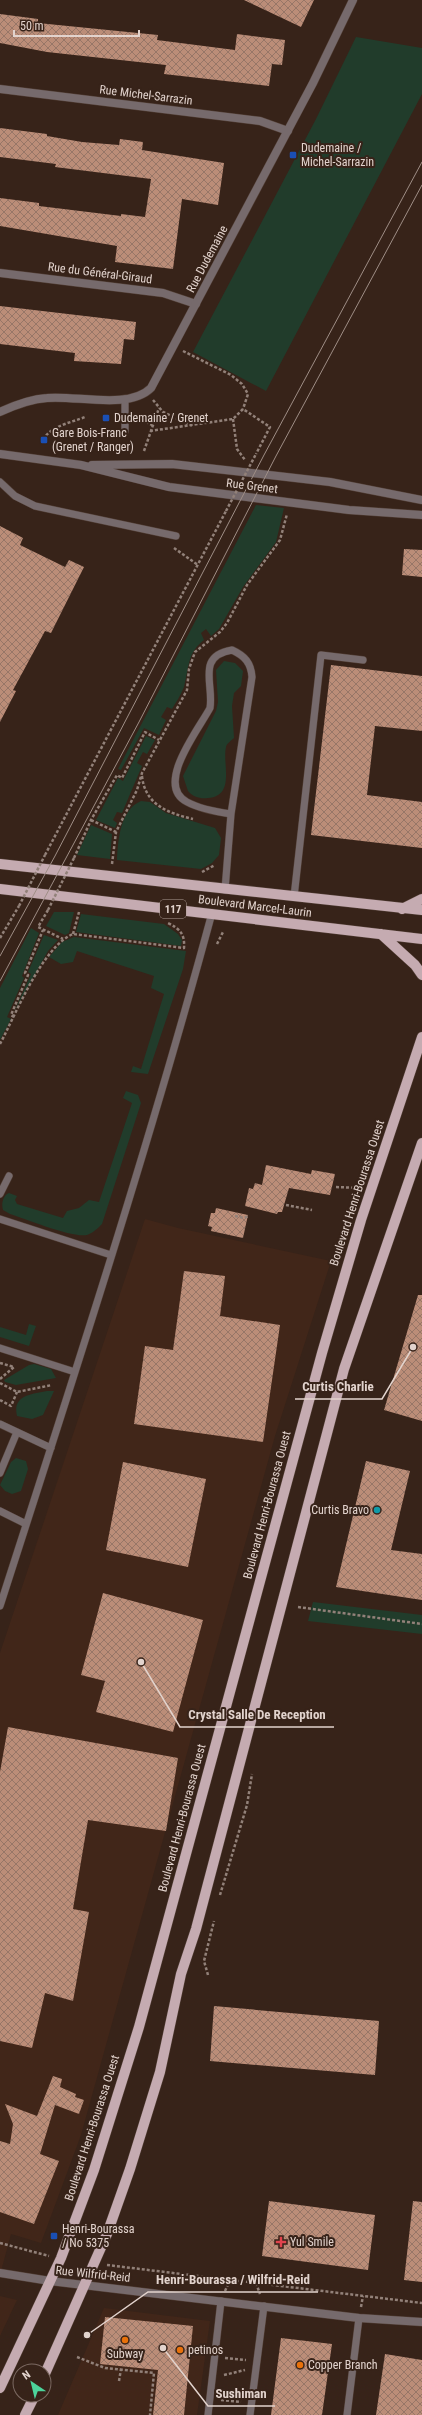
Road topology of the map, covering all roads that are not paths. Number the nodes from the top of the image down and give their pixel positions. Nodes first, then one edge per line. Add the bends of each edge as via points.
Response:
1 (353, 0) edge
2 (0, 89) edge
3 (288, 130) junction
4 (0, 272) edge
5 (196, 304) junction
6 (125, 399) junction
7 (0, 412) edge
8 (125, 431) dead end
9 (0, 454) edge
10 (81, 465) junction
11 (0, 482) edge
12 (422, 500) edge
13 (422, 515) edge
14 (176, 536) dead end
15 (363, 660) dead end
16 (231, 814) junction
17 (0, 864) edge
18 (0, 889) edge
19 (225, 890) junction
20 (294, 897) junction
21 (422, 899) edge
22 (402, 908) junction
23 (422, 910) edge
24 (212, 913) junction
25 (380, 934) junction
26 (422, 939) edge
27 (422, 975) edge
28 (422, 1037) edge
29 (422, 1143) edge
30 (9, 1176) dead end
31 (0, 1194) edge
32 (0, 1219) edge
33 (111, 1255) junction
34 (0, 1348) edge
35 (75, 1372) junction
36 (0, 1424) edge
37 (17, 1432) junction
38 (50, 1448) junction
39 (0, 1473) edge
40 (0, 1510) edge
41 (26, 1524) junction
42 (0, 1606) edge
43 (0, 2273) edge
44 (50, 2281) junction
45 (85, 2284) junction
46 (221, 2301) junction
47 (264, 2306) junction
48 (359, 2318) junction
49 (422, 2322) edge
50 (50, 2363) edge
51 (0, 2388) edge
52 (31, 2403) edge
53 (25, 2415) edge
54 (208, 2415) edge
55 (250, 2415) edge
56 (347, 2415) edge

1 - 3 street, Rue Dudemaine
2 - 3 street, Rue Michel-Sarrazin via 260,121
3 - 5 street, Rue Dudemaine
4 - 5 street, Rue du Général-Giraud via 163,293
5 - 6 street, Rue Dudemaine via 151,388 141,395
6 - 7 street, Rue Dudemaine via 38,398
6 - 8 lane
9 - 10 street, Rue Grenet
10 - 12 street, Rue Grenet via 172,464 330,482
10 - 13 street, Rue Grenet via 169,487 349,510
11 - 14 lane via 15,496 35,506
15 - 20 lane via 321,655
16 - 16 lane via 252,677 252,668 247,659 232,650 222,651 213,658 209,668 212,698 210,708 177,766 174,782 177,793 186,802
16 - 19 lane
17 - 19 main road, Boulevard Marcel-Laurin / 117
18 - 24 main road, Boulevard Marcel-Laurin / 117
19 - 20 main road, Boulevard Marcel-Laurin / 117
20 - 22 main road, Boulevard Marcel-Laurin / 117
21 - 22 main road
22 - 23 main road, Boulevard Marcel-Laurin / 117
24 - 25 main road, Boulevard Marcel-Laurin / 117
24 - 33 lane via 187,1005
25 - 26 main road, Boulevard Marcel-Laurin / 117
25 - 27 main road via 415,965
28 - 44 main road, Boulevard Henri-Bourassa Ouest via 364,1212 322,1353 132,2051 94,2170
29 - 45 main road via 346,1363 196,1929 181,1974 153,2098 119,2202
30 - 31 lane
32 - 33 lane
33 - 35 lane
34 - 35 lane
35 - 38 lane
36 - 37 lane
37 - 38 lane
37 - 39 lane
38 - 41 lane
40 - 41 lane
41 - 42 lane
43 - 44 street, Rue Wilfrid-Reid
44 - 45 street, Rue Wilfrid-Reid
44 - 51 main road, Boulevard Henri-Bourassa Ouest
45 - 46 street, Rue Wilfrid-Reid
45 - 50 main road
46 - 47 street, Rue Wilfrid-Reid
46 - 54 lane
47 - 48 street, Rue Wilfrid-Reid
47 - 55 lane
48 - 49 street, Rue Wilfrid-Reid
48 - 56 lane
52 - 53 main road

